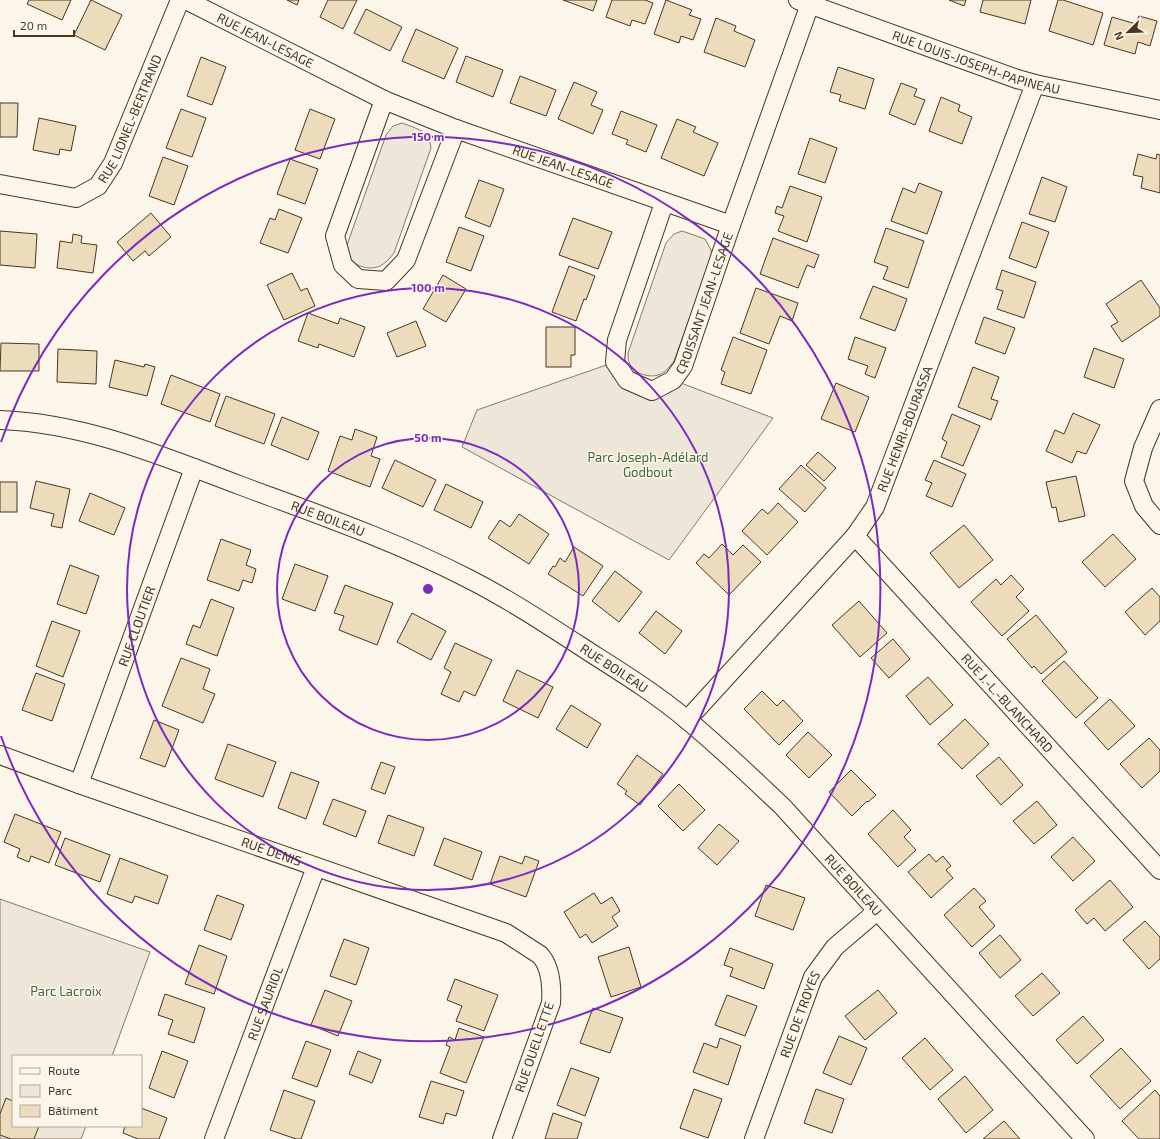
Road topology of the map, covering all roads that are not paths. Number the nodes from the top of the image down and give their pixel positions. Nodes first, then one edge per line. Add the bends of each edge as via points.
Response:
1 (180, 0) edge
2 (186, 0) edge
3 (804, 2) edge
4 (1035, 84) junction
5 (384, 100) junction
6 (1160, 110) edge
7 (456, 129) junction
8 (0, 184) edge
9 (664, 203) junction
10 (732, 225) junction
11 (1160, 409) edge
12 (0, 420) edge
13 (194, 468) junction
14 (1160, 525) edge
15 (855, 536) junction
16 (687, 720) junction
17 (0, 755) edge
18 (79, 784) junction
19 (316, 867) junction
20 (1160, 870) edge
21 (876, 910) junction
22 (540, 955) joint
23 (214, 1139) edge
24 (502, 1139) edge
25 (754, 1139) edge
26 (1085, 1139) edge

1 - 8 street, RUE LIONEL-BERTRAND via 113,163 98,186 76,198
2 - 5 street, RUE JEAN-LESAGE
3 - 4 street, RUE LOUIS-JOSEPH-PAPINEAU
3 - 10 street
4 - 6 street, RUE LOUIS-JOSEPH-PAPINEAU
4 - 15 street, RUE HENRI-BOURASSA via 875,507
5 - 7 street, RUE JEAN-LESAGE
5 - 7 street via 335,236 343,265 358,279 386,281 406,260
7 - 9 street, RUE JEAN-LESAGE
9 - 10 street, RUE JEAN-LESAGE
9 - 10 street, CROISSANT JEAN-LESAGE via 617,340 615,362 627,380 652,391 673,380 683,366
11 - 14 street via 1142,448 1134,481 1144,506
12 - 13 street, RUE BOILEAU via 16,420 92,433
13 - 16 street, RUE BOILEAU via 376,536 470,580 535,616 650,691
13 - 18 street, RUE CLOUTIER
15 - 16 street, RUE HENRI-BOURASSA
15 - 20 street, RUE J.-L.-BLANCHARD
16 - 21 street, RUE BOILEAU via 782,806
17 - 18 street, RUE DENIS
18 - 19 street, RUE DENIS
19 - 22 street, RUE DENIS via 506,933
19 - 23 street, RUE SAURIOL
21 - 25 street, RUE DE TROYES via 835,947 813,977
21 - 26 street, RUE BOILEAU
22 - 24 street, RUE OUELLETTE via 544,959 552,987 551,1003

